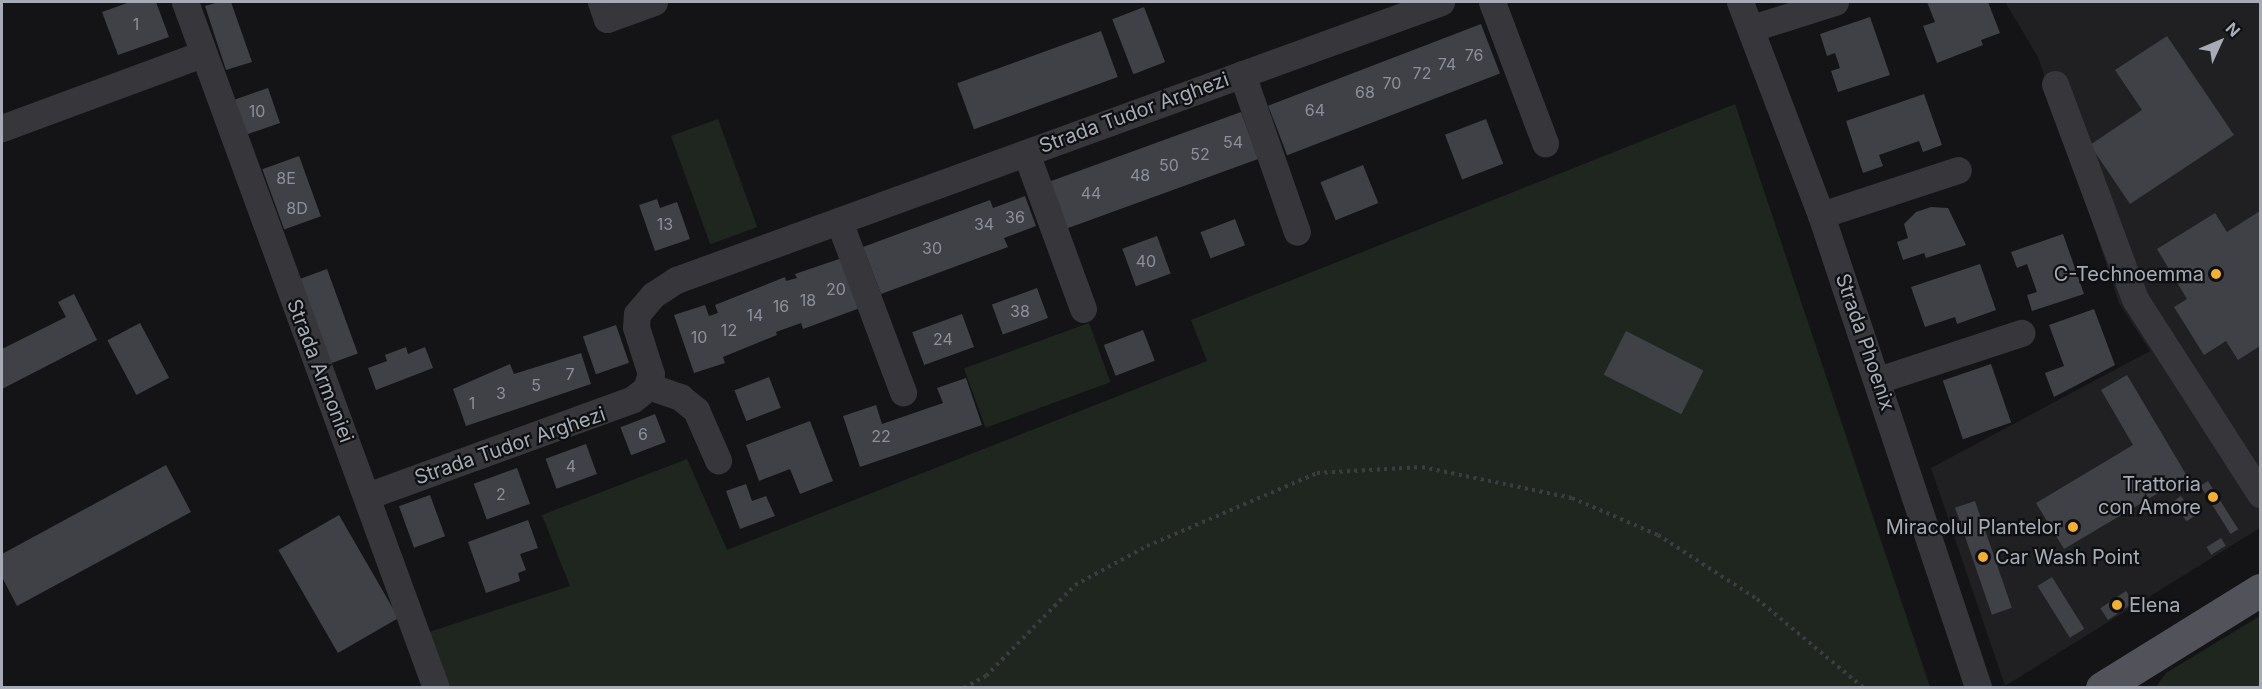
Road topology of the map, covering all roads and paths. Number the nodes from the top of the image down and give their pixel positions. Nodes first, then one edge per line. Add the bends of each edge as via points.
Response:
1 (185, 2) edge
2 (601, 2) edge
3 (654, 2) edge
4 (1441, 2) edge
5 (1492, 2) edge
6 (1740, 2) edge
7 (1835, 2) edge
8 (1752, 28) junction
9 (202, 54) junction
10 (1242, 74) junction
11 (2055, 84) dead end
12 (2, 128) edge
13 (1545, 143) dead end
14 (1026, 153) junction
15 (1958, 170) dead end
16 (1821, 215) junction
17 (839, 221) junction
18 (1297, 232) dead end
19 (1083, 309) dead end
20 (2021, 333) dead end
21 (1878, 380) junction
22 (648, 386) junction
23 (903, 392) dead end
24 (718, 460) dead end
25 (2260, 494) edge
26 (367, 496) junction
27 (2260, 590) edge
28 (436, 687) edge
29 (964, 687) edge
30 (1864, 687) edge
31 (1978, 687) edge
32 (2102, 687) edge

1 - 9 street, Strada Armoniei
2 - 3 street via 607,19
4 - 10 street, Strada Tudor Arghezi
5 - 13 street
6 - 8 street, Strada Phoenix
7 - 8 street
8 - 16 street, Strada Phoenix
9 - 12 street
9 - 26 street, Strada Armoniei
10 - 14 street, Strada Tudor Arghezi
10 - 18 street, Strada Tudor Arghezi
11 - 25 street via 2134,299
14 - 17 street, Strada Tudor Arghezi
14 - 19 street, Strada Tudor Arghezi
15 - 16 street
16 - 21 street, Strada Phoenix
17 - 22 street, Strada Tudor Arghezi via 660,289 641,307 636,321 651,374
17 - 23 street
20 - 21 street
21 - 31 street, Strada Phoenix
22 - 24 street via 680,397 696,410
22 - 26 street, Strada Tudor Arghezi via 615,409
26 - 28 street, Strada Armoniei
27 - 32 main road
29 - 30 path via 986,676 1075,585 1147,546 1317,473 1422,468 1572,498 1658,535 1757,599

